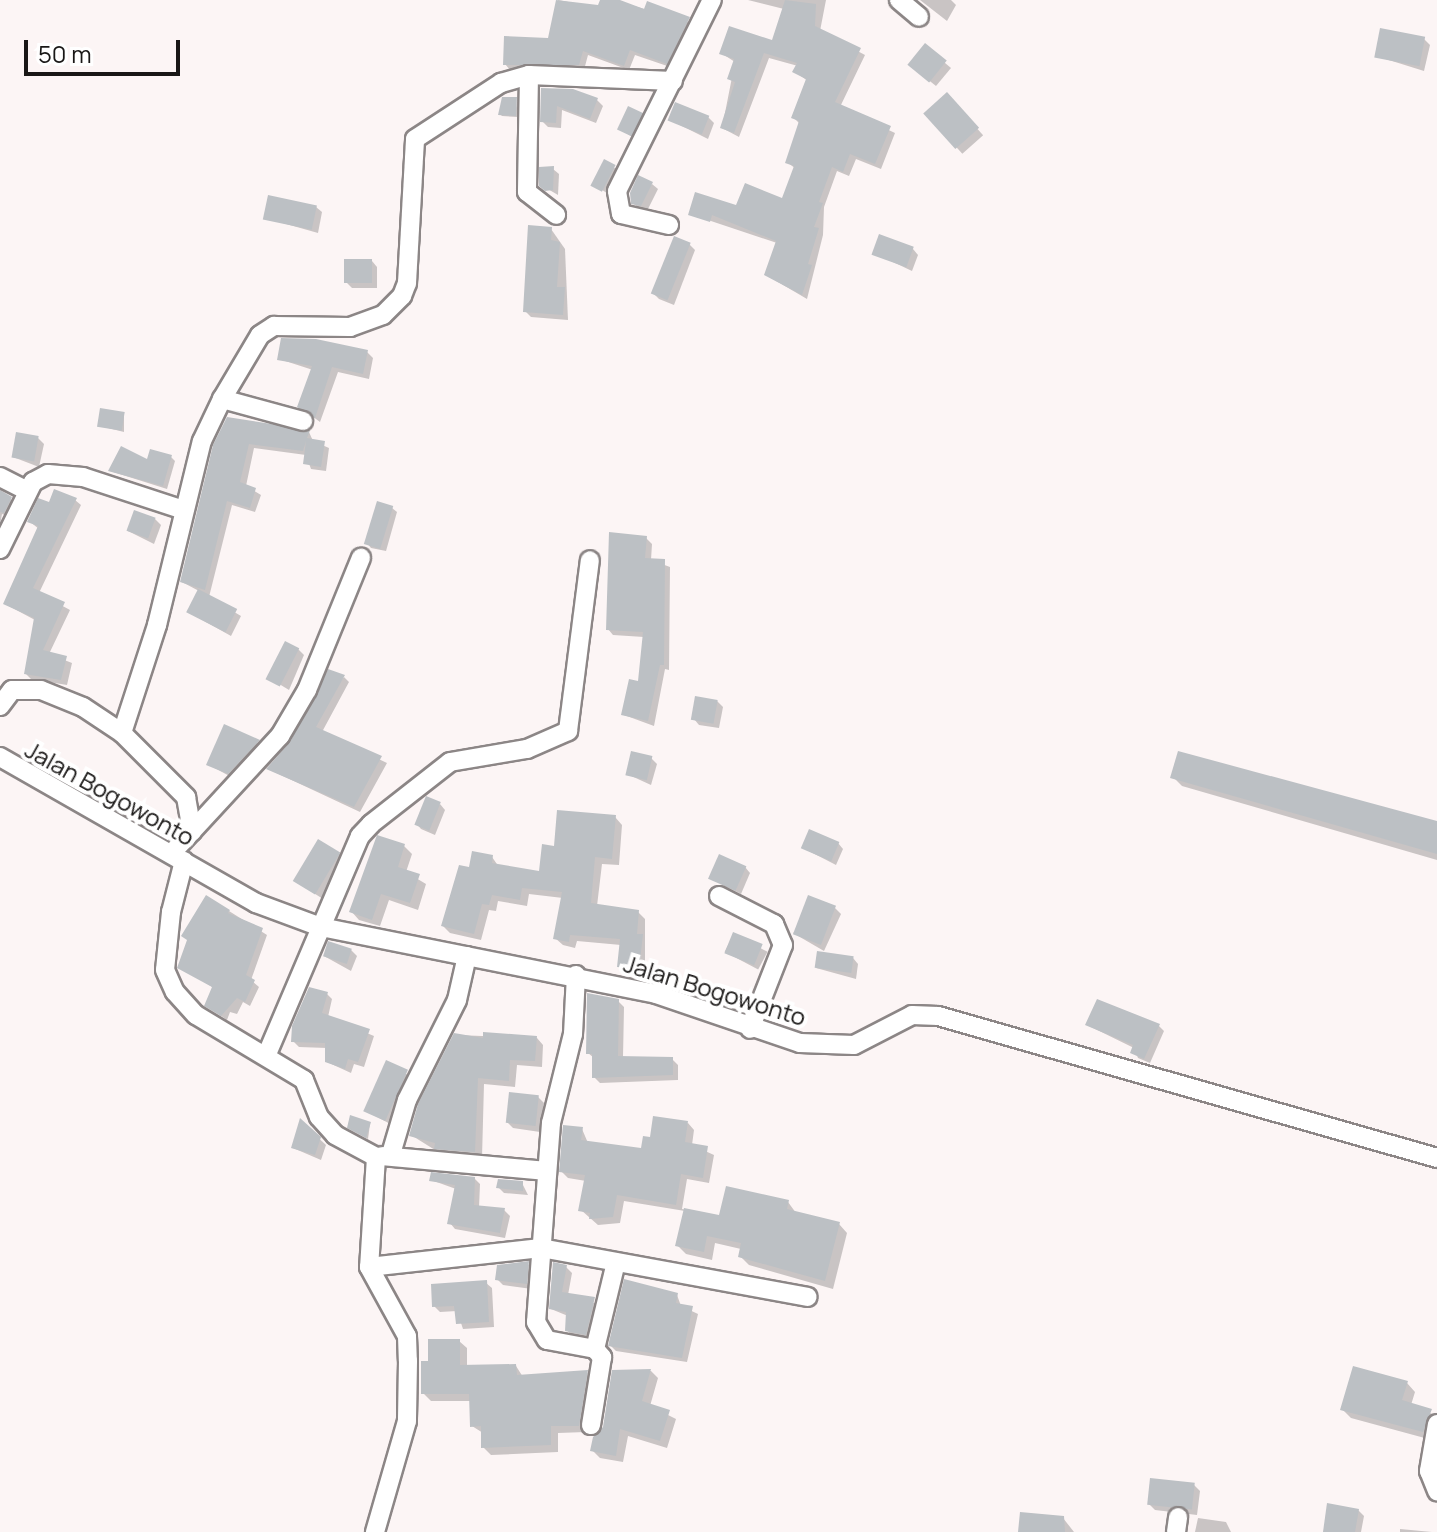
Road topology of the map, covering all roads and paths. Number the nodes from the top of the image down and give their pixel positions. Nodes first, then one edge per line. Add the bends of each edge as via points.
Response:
1 (712, 0) edge
2 (899, 0) edge
3 (919, 17) dead end
4 (529, 75) junction
5 (673, 81) junction
6 (556, 215) dead end
7 (669, 225) dead end
8 (222, 399) junction
9 (303, 421) dead end
10 (0, 477) edge
11 (28, 491) junction
12 (184, 510) junction
13 (0, 549) edge
14 (361, 558) dead end
15 (590, 560) dead end
16 (0, 704) edge
17 (122, 733) junction
18 (0, 757) edge
19 (192, 831) junction
20 (178, 858) junction
21 (719, 896) dead end
22 (321, 927) junction
23 (467, 956) junction
24 (576, 975) junction
25 (750, 1029) junction
26 (267, 1054) junction
27 (383, 1155) junction
28 (1437, 1158) edge
29 (546, 1171) junction
30 (541, 1248) junction
31 (616, 1262) junction
32 (369, 1267) junction
33 (808, 1297) dead end
34 (595, 1349) junction
35 (1437, 1424) edge
36 (591, 1425) dead end
37 (1437, 1491) edge
38 (375, 1532) edge

1 - 5 street
2 - 3 street
4 - 5 street
4 - 6 street via 527,192
4 - 8 street via 501,83 415,139 402,296 383,315 350,327 274,326 260,335
5 - 7 street via 617,191 621,214
8 - 9 street
8 - 12 street via 202,441
10 - 11 street
11 - 12 street via 39,477 59,473
11 - 13 street
12 - 17 street via 157,625
14 - 19 street via 307,690 280,736
15 - 22 street via 568,731 527,749 450,762 360,836
16 - 17 street via 12,690 41,690 83,707
17 - 19 street via 186,797
18 - 20 street, Jalan Bogowonto
19 - 20 street
20 - 22 street, Jalan Bogowonto via 256,903
20 - 26 street via 165,970 175,992 196,1015
21 - 25 street via 774,924 783,945
22 - 23 street, Jalan Bogowonto
22 - 26 street
23 - 24 street, Jalan Bogowonto
23 - 27 street via 457,1000
24 - 25 street, Jalan Bogowonto via 656,994
24 - 29 street via 573,1034 551,1123
25 - 28 street, Jalan Bogowonto via 838,1047 854,1045 912,1015 938,1016
26 - 27 street via 304,1080 319,1117 335,1135
27 - 29 street
27 - 32 street
29 - 30 street
30 - 31 street
30 - 32 street
30 - 34 street via 536,1322 541,1334
31 - 33 street
31 - 34 street
32 - 38 street via 407,1336 408,1361 407,1421
34 - 36 street via 602,1367
35 - 37 street via 1429,1471

